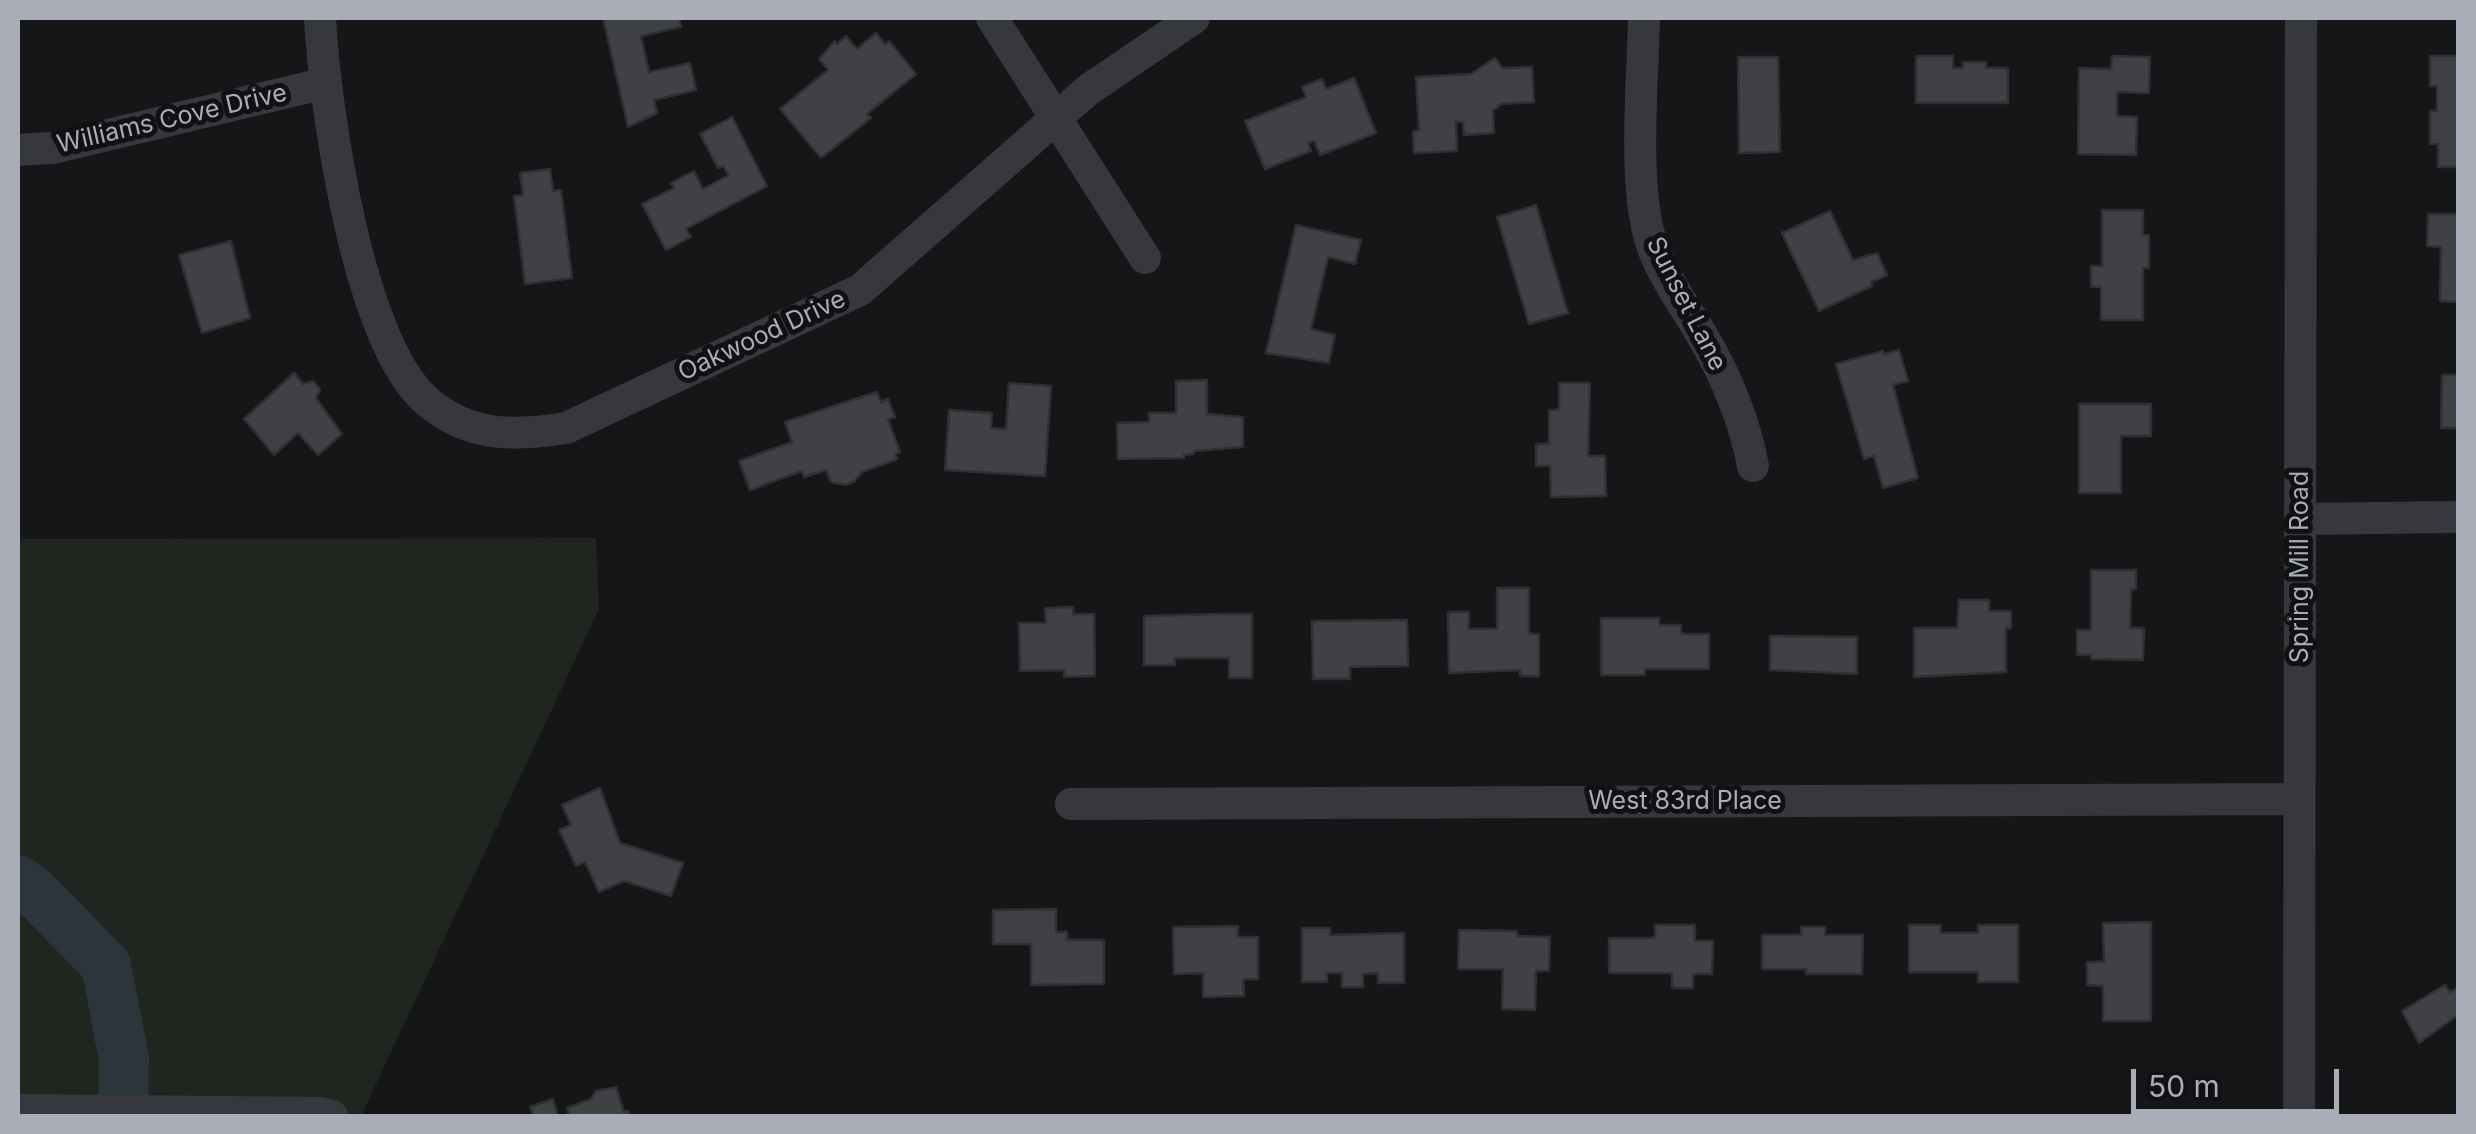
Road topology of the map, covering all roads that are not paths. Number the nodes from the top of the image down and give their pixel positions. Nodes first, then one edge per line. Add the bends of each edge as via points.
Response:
1 (320, 18) edge
2 (992, 18) edge
3 (1194, 18) edge
4 (1644, 18) edge
5 (2301, 18) edge
6 (326, 83) junction
7 (1056, 118) junction
8 (18, 150) edge
9 (1144, 258) dead end
10 (1754, 466) dead end
11 (2458, 517) edge
12 (2300, 519) junction
13 (2300, 798) junction
14 (1071, 804) dead end
15 (18, 1110) edge
16 (332, 1116) edge
17 (2299, 1116) edge

1 - 6 street
2 - 7 street
3 - 7 street, Oakwood Drive via 1126,61
4 - 10 street, Sunset Lane via 1647,228 1665,275 1737,404
5 - 12 street, Spring Mill Road
6 - 7 street, Oakwood Drive via 347,209 385,340 430,404 488,432 566,428 860,290
6 - 8 street, Williams Cove Drive via 53,148
7 - 9 street
11 - 12 street
12 - 13 street, Spring Mill Road
13 - 14 street, West 83rd Place
13 - 17 street, Spring Mill Road
15 - 16 street

